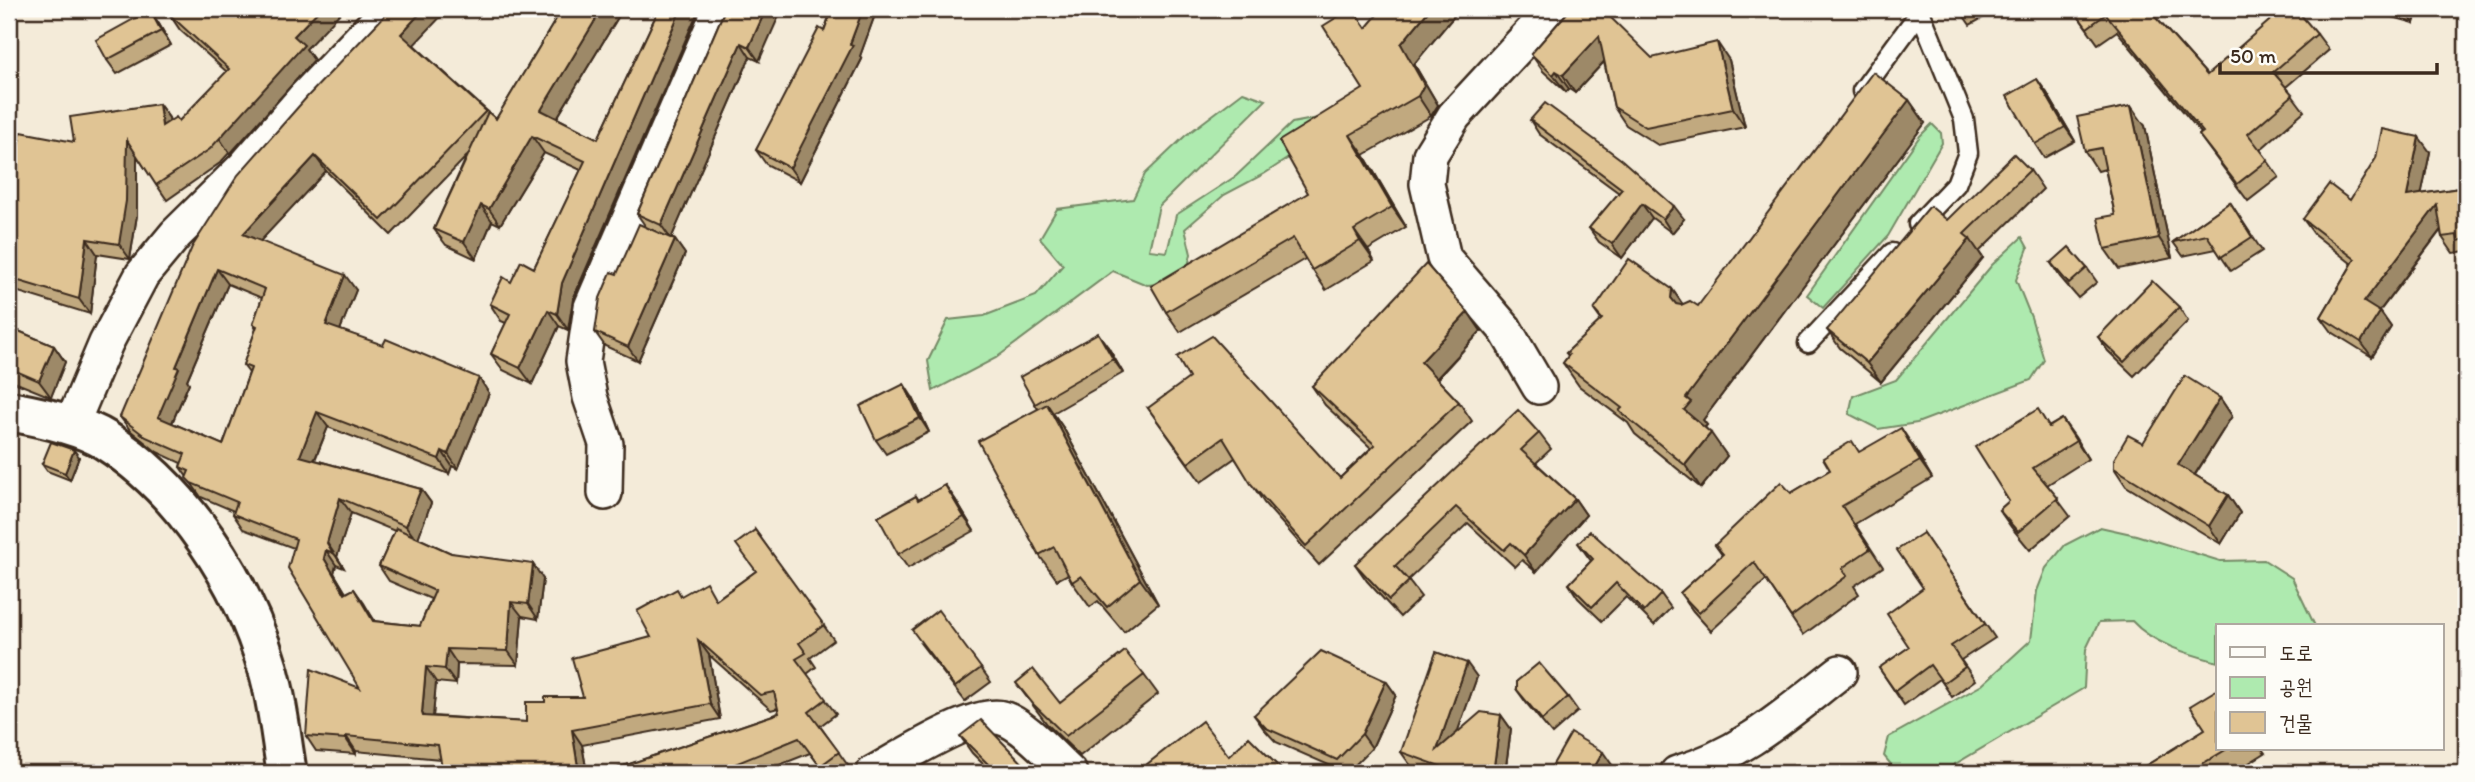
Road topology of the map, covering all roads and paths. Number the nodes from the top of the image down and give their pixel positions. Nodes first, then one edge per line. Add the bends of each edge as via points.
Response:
1 (389, 9) edge
2 (720, 9) edge
3 (1553, 9) edge
4 (1919, 10) edge
5 (1854, 102) edge
6 (1808, 343) dead end
7 (1539, 387) dead end
8 (9, 411) edge
9 (71, 426) junction
10 (605, 493) dead end
11 (1840, 672) dead end
12 (288, 773) edge
13 (873, 773) edge
14 (1070, 773) edge
15 (1676, 773) edge

1 - 9 street via 142,275 106,343
2 - 10 street via 591,307 583,361 606,444
3 - 7 street via 1454,116 1430,155 1427,184 1444,258 1505,329
4 - 5 lane
4 - 6 lane via 1964,120 1968,153 1956,184
8 - 9 street
9 - 12 street via 104,439 158,481 198,528 245,605 269,670
11 - 15 street via 1746,745
13 - 14 street via 929,741 981,719 1002,718 1024,731

